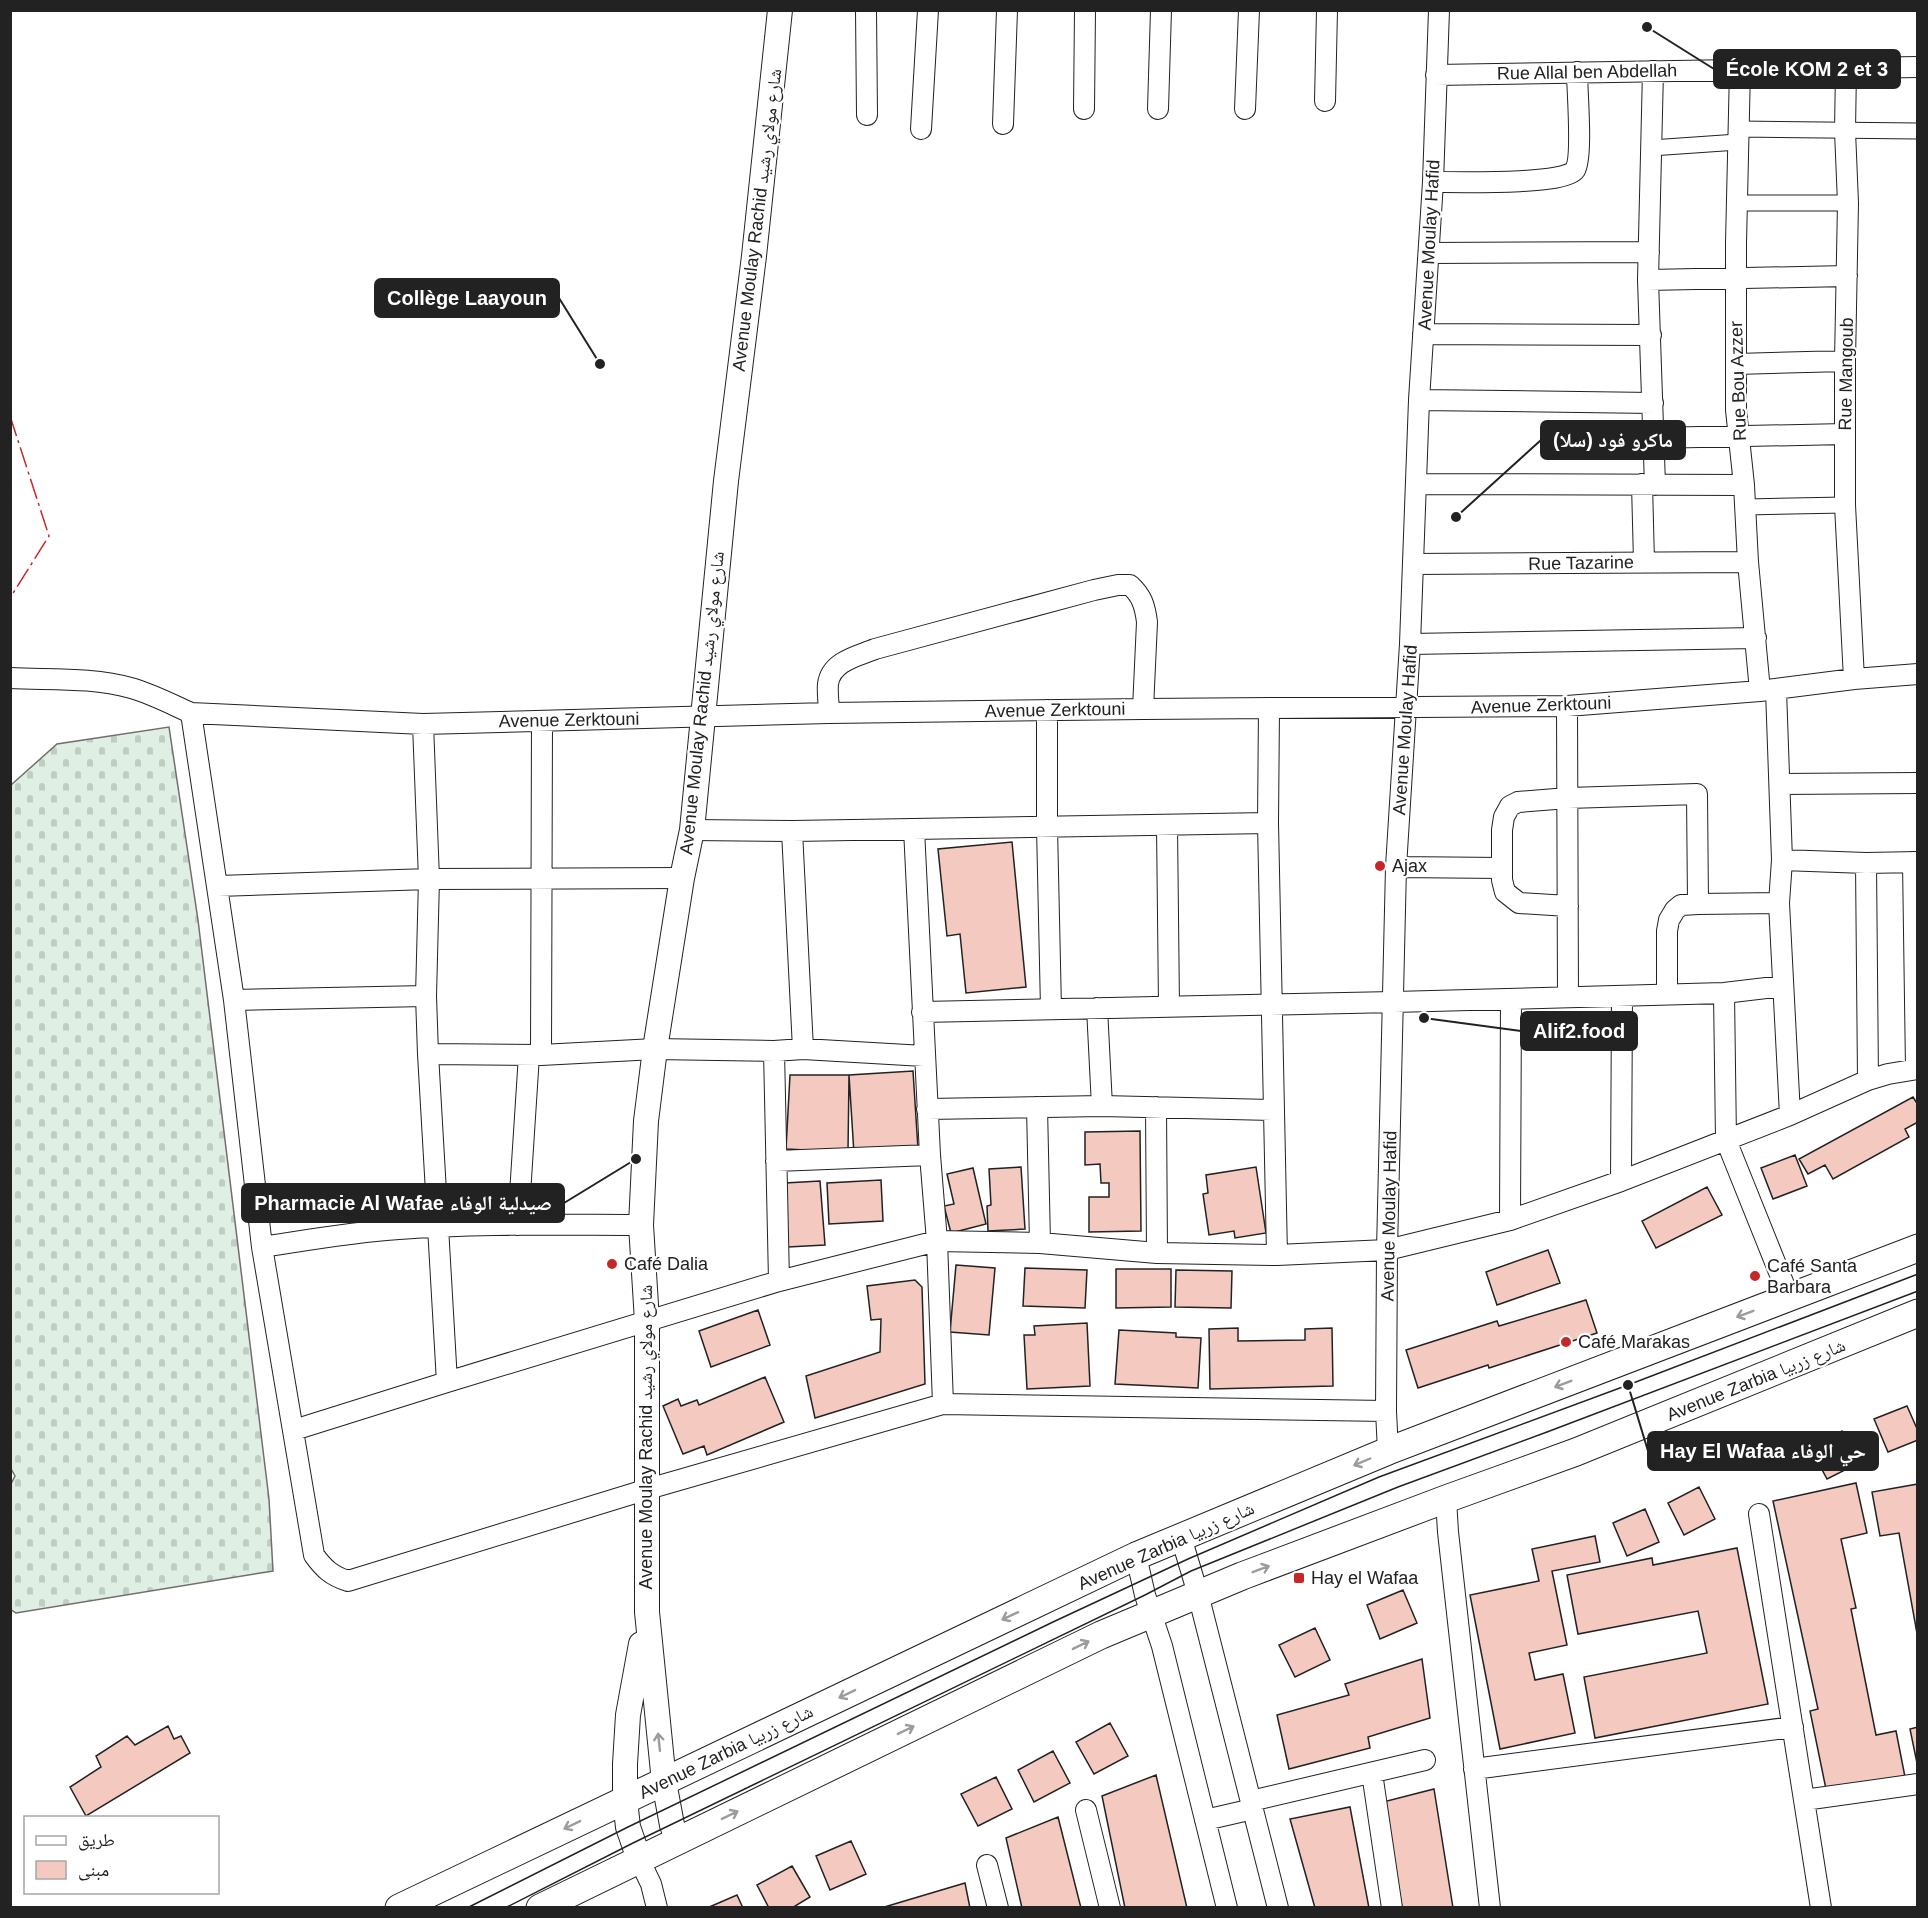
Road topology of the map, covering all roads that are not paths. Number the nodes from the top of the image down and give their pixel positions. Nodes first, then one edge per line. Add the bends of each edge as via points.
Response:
1 (780, 10) edge
2 (866, 10) edge
3 (928, 10) edge
4 (1007, 10) edge
5 (1085, 10) edge
6 (1161, 10) edge
7 (1249, 10) edge
8 (1327, 10) edge
9 (1439, 10) edge
10 (1917, 67) edge
11 (1846, 68) junction
12 (1740, 69) junction
13 (1653, 71) junction
14 (1577, 72) junction
15 (1436, 75) junction
16 (1325, 101) dead end
17 (1084, 109) dead end
18 (1158, 109) dead end
19 (1245, 109) dead end
20 (867, 115) dead end
21 (1003, 124) dead end
22 (921, 129) dead end
23 (1845, 131) junction
24 (1917, 131) edge
25 (1739, 135) junction
26 (1651, 148) junction
27 (1433, 182) junction
28 (1737, 203) junction
29 (1848, 203) junction
30 (1649, 252) junction
31 (1429, 253) junction
32 (1847, 276) junction
33 (1736, 278) junction
34 (1648, 280) junction
35 (1423, 334) junction
36 (1651, 335) junction
37 (1845, 361) junction
38 (1736, 364) junction
39 (1419, 400) junction
40 (1653, 403) junction
41 (1845, 434) junction
42 (1738, 436) junction
43 (1653, 438) junction
44 (1416, 484) junction
45 (1648, 485) junction
46 (1744, 485) junction
47 (1845, 505) junction
48 (1746, 507) junction
49 (1644, 562) junction
50 (1748, 562) junction
51 (1413, 564) junction
52 (1756, 638) junction
53 (1410, 644) junction
54 (1917, 674) edge
55 (10, 678) edge
56 (1854, 679) junction
57 (1768, 690) junction
58 (1567, 706) junction
59 (1269, 708) junction
60 (1406, 708) junction
61 (1143, 709) junction
62 (1047, 710) junction
63 (191, 713) junction
64 (830, 713) junction
65 (704, 717) junction
66 (542, 721) junction
67 (423, 724) junction
68 (1917, 783) edge
69 (1780, 784) junction
70 (1568, 798) junction
71 (1268, 823) junction
72 (1167, 825) junction
73 (1047, 827) junction
74 (914, 829) junction
75 (692, 830) junction
76 (792, 831) junction
77 (1782, 860) junction
78 (1915, 862) edge
79 (1866, 863) junction
80 (1396, 867) junction
81 (1502, 868) junction
82 (682, 878) junction
83 (429, 879) junction
84 (541, 879) junction
85 (218, 886) junction
86 (1779, 903) junction
87 (1698, 904) junction
88 (1568, 906) junction
89 (1783, 986) junction
90 (1724, 993) junction
91 (1667, 994) junction
92 (426, 996) junction
93 (1622, 996) junction
94 (1568, 997) junction
95 (1511, 999) junction
96 (234, 1000) junction
97 (1394, 1002) junction
98 (1272, 1005) junction
99 (1169, 1007) junction
100 (1097, 1008) junction
101 (1052, 1009) junction
102 (922, 1012) junction
103 (655, 1049) junction
104 (803, 1049) junction
105 (774, 1050) junction
106 (428, 1054) junction
107 (535, 1055) junction
108 (924, 1056) junction
109 (1917, 1069) edge
110 (1868, 1080) junction
111 (1102, 1106) junction
112 (1037, 1107) junction
113 (1156, 1107) junction
114 (927, 1109) junction
115 (1274, 1110) junction
116 (1790, 1115) junction
117 (1726, 1140) junction
118 (930, 1155) junction
119 (776, 1161) junction
120 (1621, 1181) junction
121 (1510, 1220) junction
122 (518, 1225) junction
123 (641, 1225) junction
124 (439, 1226) junction
125 (937, 1241) junction
126 (1040, 1243) junction
127 (262, 1247) junction
128 (1917, 1248) edge
129 (1387, 1250) junction
130 (1157, 1253) junction
131 (1277, 1255) junction
132 (779, 1281) junction
133 (1789, 1297) junction
134 (1917, 1314) edge
135 (647, 1321) junction
136 (447, 1382) junction
137 (943, 1404) junction
138 (1386, 1411) junction
139 (294, 1430) junction
140 (1388, 1451) junction
141 (648, 1489) junction
142 (1446, 1499) junction
143 (1759, 1514) dead end
144 (1181, 1537) junction
145 (1136, 1556) junction
146 (1198, 1594) junction
147 (647, 1612) junction
148 (1152, 1614) junction
149 (1792, 1727) junction
150 (1425, 1760) dead end
151 (1474, 1769) junction
152 (1372, 1773) junction
153 (664, 1782) junction
154 (1917, 1784) edge
155 (625, 1800) junction
156 (1804, 1800) junction
157 (1252, 1805) junction
158 (1086, 1810) dead end
159 (1205, 1820) junction
160 (678, 1841) junction
161 (639, 1859) junction
162 (987, 1865) dead end
163 (399, 1908) edge
164 (540, 1908) edge
165 (657, 1908) edge
166 (998, 1908) edge
167 (1110, 1908) edge
168 (1227, 1908) edge
169 (1278, 1908) edge
170 (1392, 1908) edge
171 (1490, 1908) edge
172 (1821, 1908) edge

1 - 65 street, Avenue Moulay Rachid شارع مولاي رشيد via 724,493
2 - 20 street
3 - 22 street
4 - 21 street
5 - 17 street
6 - 18 street
7 - 19 street
8 - 16 street
9 - 15 street, Avenue Moulay Hafid
10 - 11 street, Rue Allal ben Abdellah
11 - 12 street, Rue Allal ben Abdellah
11 - 23 street, Rue Mangoub
12 - 13 street, Rue Allal ben Abdellah
12 - 25 street, Rue Bou Azzer
13 - 14 street, Rue Allal ben Abdellah
13 - 26 street
14 - 15 street, Rue Allal ben Abdellah
14 - 27 street via 1579,152 1572,173 1545,180
15 - 27 street, Avenue Moulay Hafid
23 - 24 street
23 - 25 street
23 - 29 street, Rue Mangoub
25 - 26 street
25 - 28 street, Rue Bou Azzer
26 - 30 street
27 - 31 street, Avenue Moulay Hafid
28 - 29 street
28 - 33 street, Rue Bou Azzer
29 - 32 street, Rue Mangoub
30 - 31 street
30 - 34 street
31 - 35 street, Avenue Moulay Hafid
32 - 33 street
32 - 37 street, Rue Mangoub
33 - 34 street
33 - 38 street, Rue Bou Azzer
34 - 36 street
35 - 36 street
35 - 39 street, Avenue Moulay Hafid
36 - 40 street
37 - 38 street
37 - 41 street, Rue Mangoub
38 - 42 street, Rue Bou Azzer
39 - 40 street
39 - 44 street, Avenue Moulay Hafid
40 - 43 street
41 - 42 street
41 - 47 street, Rue Mangoub
42 - 43 street
42 - 46 street, Rue Bou Azzer
43 - 45 street
44 - 45 street
44 - 51 street, Avenue Moulay Hafid
45 - 46 street
45 - 49 street
46 - 48 street, Rue Bou Azzer
47 - 48 street
47 - 56 street, Rue Mangoub
48 - 50 street, Rue Bou Azzer
49 - 50 street, Rue Tazarine
49 - 51 street, Rue Tazarine
50 - 52 street, Rue Bou Azzer
51 - 53 street, Avenue Moulay Hafid
52 - 53 street
52 - 57 street, Rue Bou Azzer
53 - 60 street, Avenue Moulay Hafid
54 - 56 street, Avenue Zerktouni
55 - 63 street via 129,687
56 - 57 street, Avenue Zerktouni
57 - 58 street, Avenue Zerktouni
57 - 69 street, Rue Bou Azzer
58 - 60 street, Avenue Zerktouni
58 - 70 street
59 - 60 street, Avenue Zerktouni
59 - 61 street, Avenue Zerktouni
59 - 71 street
60 - 80 street, Avenue Moulay Hafid
61 - 62 street, Avenue Zerktouni
61 - 64 street via 1146,609 1130,585 1118,585 875,649 840,663 828,682
62 - 64 street, Avenue Zerktouni
62 - 73 street
63 - 67 street, Avenue Zerktouni
63 - 85 street
64 - 65 street, Avenue Zerktouni
65 - 66 street, Avenue Zerktouni
65 - 75 street, Avenue Moulay Rachid شارع مولاي رشيد
66 - 67 street, Avenue Zerktouni
66 - 84 street
67 - 83 street
68 - 69 street
69 - 77 street, Rue Bou Azzer
70 - 81 street via 1518,802 1506,810
70 - 87 street via 1697,794
70 - 88 street
71 - 72 street
71 - 98 street
72 - 73 street
72 - 99 street
73 - 74 street
73 - 101 street
74 - 76 street
74 - 102 street
75 - 76 street
75 - 82 street, Avenue Moulay Rachid شارع مولاي رشيد
76 - 104 street
77 - 79 street
77 - 86 street, Rue Bou Azzer
78 - 79 street
78 - 109 street
79 - 110 street
80 - 81 street
80 - 97 street, Avenue Moulay Hafid
81 - 88 street via 1503,887 1519,903
82 - 84 street
82 - 103 street, Avenue Moulay Rachid شارع مولاي رشيد
83 - 84 street
83 - 85 street
83 - 92 street
84 - 107 street
85 - 96 street
86 - 87 street
86 - 89 street, Rue Bou Azzer
87 - 91 street via 1681,905 1669,920
88 - 94 street
89 - 90 street
89 - 116 street, Rue Bou Azzer
90 - 91 street
90 - 117 street
91 - 93 street
92 - 96 street
92 - 106 street
93 - 94 street
93 - 120 street
94 - 95 street
95 - 97 street
95 - 121 street
96 - 127 street
97 - 98 street
97 - 129 street, Avenue Moulay Hafid
98 - 99 street
98 - 115 street
99 - 100 street
100 - 101 street
100 - 111 street
101 - 102 street
102 - 108 street
103 - 105 street
103 - 107 street
103 - 123 street, Avenue Moulay Rachid شارع مولاي رشيد via 646,1121
104 - 105 street
104 - 108 street
105 - 119 street
106 - 107 street
106 - 124 street
107 - 122 street
108 - 114 street
109 - 110 street
110 - 116 street
111 - 112 street
111 - 113 street
112 - 114 street
112 - 126 street
113 - 115 street
113 - 130 street
114 - 118 street
115 - 131 street
116 - 117 street
117 - 120 street
117 - 133 street
118 - 119 street
118 - 125 street
119 - 132 street
120 - 121 street
121 - 129 street
122 - 123 street
122 - 124 street
123 - 135 street, Avenue Moulay Rachid شارع مولاي رشيد
124 - 127 street via 344,1234
124 - 136 street
125 - 126 street
125 - 132 street
125 - 137 street
126 - 130 street
127 - 139 street
128 - 133 main road, Avenue Zarbia شارع زربيا
129 - 131 street
129 - 138 street, Avenue Moulay Hafid
130 - 131 street
132 - 135 street
133 -> 140 main road, Avenue Zarbia شارع زربيا
134 - 142 main road, Avenue Zarbia شارع زربيا via 1576,1452
135 - 136 street
135 - 141 street, Avenue Moulay Rachid شارع مولاي رشيد
136 - 139 street
137 - 138 street
137 - 141 street
138 - 140 street, Avenue Moulay Hafid
139 - 141 street via 314,1555 334,1577 348,1581
140 -> 144 main road, Avenue Zarbia شارع زربيا
141 - 147 street, Avenue Moulay Rachid شارع مولاي رشيد
146 -> 142 main road, Avenue Zarbia شارع زربيا
142 - 151 street
143 - 149 street
144 - 145 main road, Avenue Zarbia شارع زربيا
144 - 146 street
145 - 148 street
145 -> 153 main road, Avenue Zarbia شارع زربيا
146 - 148 main road, Avenue Zarbia شارع زربيا
146 - 157 street
153 -> 147 street, Avenue Moulay Rachid شارع مولاي رشيد
147 - 155 street, Avenue Moulay Rachid شارع مولاي رشيد via 628,1714
148 - 159 street
160 -> 148 main road, Avenue Zarbia شارع زربيا via 1101,1635
149 - 151 street
149 - 156 street
150 - 152 street
151 - 171 street
152 - 157 street
152 - 170 street
153 - 155 main road, Avenue Zarbia شارع زربيا
153 - 160 street, Avenue Moulay Rachid شارع مولاي رشيد
154 - 156 street
155 - 161 street, Avenue Moulay Rachid شارع مولاي رشيد via 628,1827
155 -> 163 main road, Avenue Zarbia شارع زربيا
156 - 172 street
157 - 159 street
157 - 169 street
158 - 167 street
159 - 168 street
160 - 161 main road, Avenue Zarbia شارع زربيا
161 - 164 main road, Avenue Zarbia شارع زربيا
161 - 165 street
162 - 166 street

